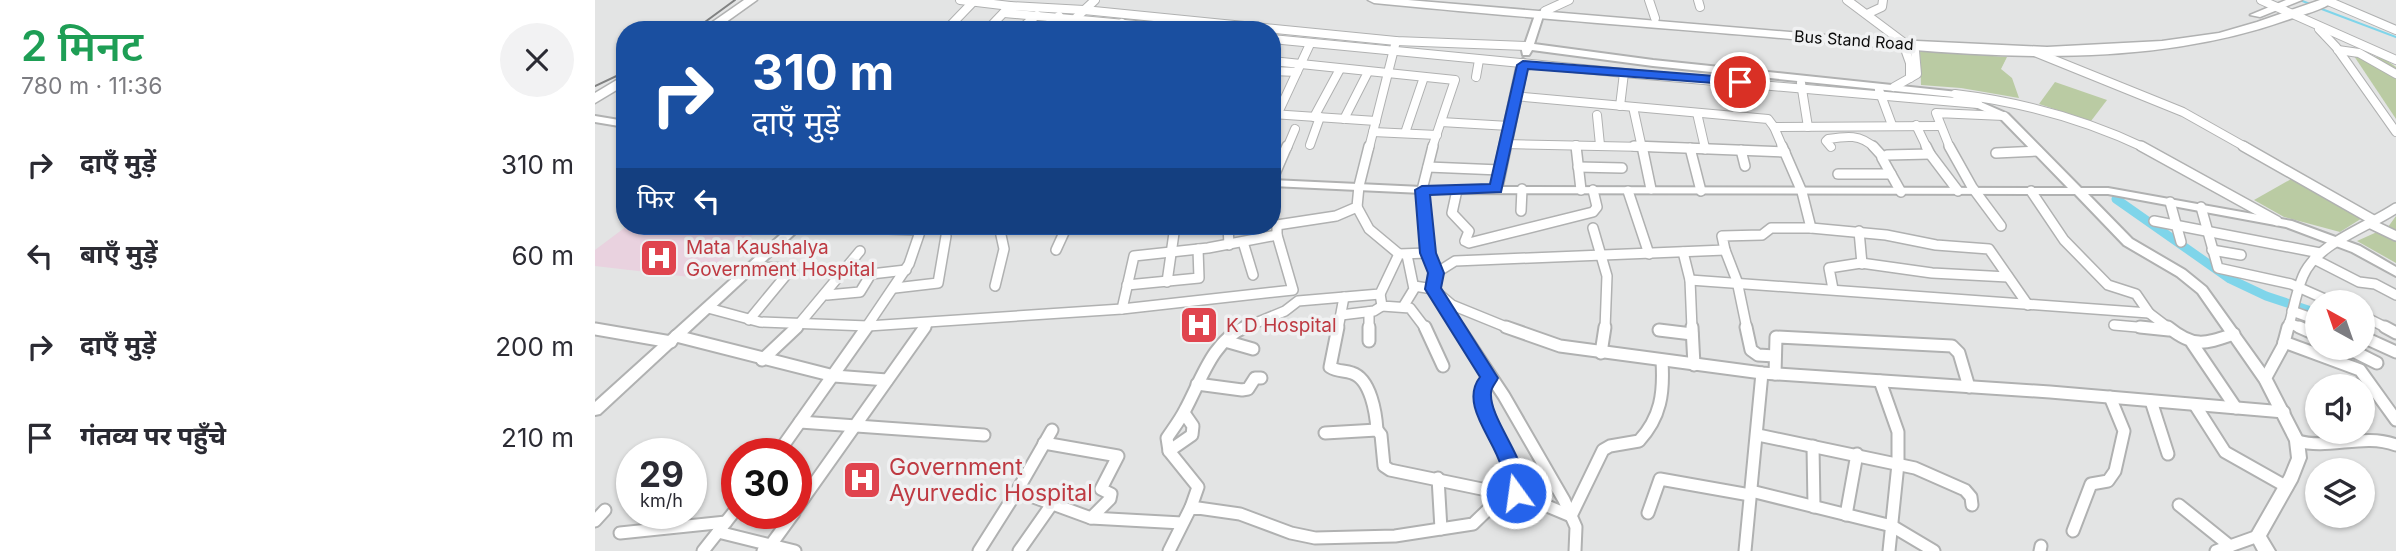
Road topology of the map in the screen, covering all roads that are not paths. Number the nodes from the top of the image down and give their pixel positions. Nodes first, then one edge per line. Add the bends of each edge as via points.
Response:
1 (744, 0) edge
2 (751, 0) edge
3 (960, 0) edge
4 (1374, 0) edge
5 (1450, 0) edge
6 (1563, 0) edge
7 (1649, 0) edge
8 (1883, 0) edge
9 (2261, 0) edge
10 (1093, 1) edge
11 (2327, 1) edge
12 (973, 2) edge
13 (1849, 2) edge
14 (1570, 4) edge
15 (2288, 8) edge
16 (1007, 10) junction
17 (1085, 14) junction
18 (1867, 14) junction
19 (1037, 15) junction
20 (1059, 16) junction
21 (1537, 17) junction
22 (1655, 18) junction
23 (1170, 19) joint
24 (713, 21) edge
25 (720, 21) edge
26 (955, 21) edge
27 (996, 21) edge
28 (1030, 21) edge
29 (1053, 21) edge
30 (1070, 21) edge
31 (1079, 21) edge
32 (1114, 21) edge
33 (1189, 21) edge
34 (2315, 25) junction
35 (2396, 30) edge
36 (1281, 31) edge
37 (1893, 36) junction
38 (1281, 40) edge
39 (1396, 41) junction
40 (1455, 42) junction
41 (1310, 44) junction
42 (1326, 45) junction
43 (1907, 47) junction
44 (2028, 50) junction
45 (2338, 50) junction
46 (1393, 51) junction
47 (1525, 54) junction
48 (1451, 57) junction
49 (1479, 60) junction
50 (2396, 60) edge
51 (1281, 63) edge
52 (1317, 66) junction
53 (1299, 68) junction
54 (1340, 69) junction
55 (1281, 70) edge
56 (1368, 72) junction
57 (1624, 73) junction
58 (1387, 74) junction
59 (2396, 74) edge
60 (1424, 77) junction
61 (1475, 77) dead end
62 (1442, 78) junction
63 (1800, 82) junction
64 (616, 85) edge
65 (1894, 87) junction
66 (1879, 89) junction
67 (616, 91) edge
68 (1955, 94) junction
69 (1514, 96) junction
70 (595, 99) edge
71 (1931, 99) junction
72 (1281, 103) edge
73 (595, 104) edge
74 (1982, 104) junction
75 (1619, 106) junction
76 (1633, 107) junction
77 (1697, 113) junction
78 (1936, 113) junction
79 (1281, 115) edge
80 (1597, 115) dead end
81 (2004, 116) junction
82 (1317, 117) junction
83 (595, 119) edge
84 (1344, 119) junction
85 (1376, 121) junction
86 (616, 122) edge
87 (1441, 122) junction
88 (1892, 125) junction
89 (1916, 125) junction
90 (1509, 126) junction
91 (1940, 126) junction
92 (1775, 127) junction
93 (1808, 127) junction
94 (1295, 129) dead end
95 (1373, 132) junction
96 (2396, 132) edge
97 (1405, 133) junction
98 (1437, 135) junction
99 (1505, 144) junction
100 (1310, 145) dead end
101 (1576, 145) junction
102 (1600, 145) junction
103 (1642, 146) junction
104 (1831, 146) dead end
105 (1689, 148) junction
106 (1705, 149) junction
107 (1741, 150) junction
108 (2038, 151) junction
109 (1785, 152) junction
110 (1996, 153) dead end
111 (1930, 154) junction
112 (1882, 157) junction
113 (1281, 165) edge
114 (1745, 166) dead end
115 (1428, 167) junction
116 (1578, 167) junction
117 (1622, 168) dead end
118 (1500, 170) junction
119 (1838, 174) dead end
120 (1891, 174) junction
121 (1281, 185) edge
122 (1359, 186) junction
123 (1496, 189) junction
124 (1522, 189) junction
125 (1651, 189) junction
126 (1422, 190) junction
127 (1457, 190) junction
128 (1587, 190) junction
129 (1628, 191) junction
130 (1701, 191) junction
131 (1958, 191) junction
132 (1976, 191) junction
133 (2031, 191) junction
134 (2074, 191) junction
135 (1802, 192) junction
136 (1901, 192) junction
137 (2170, 202) junction
138 (1357, 207) junction
139 (2201, 207) junction
140 (2396, 208) edge
141 (1521, 211) dead end
142 (2154, 221) dead end
143 (2277, 221) junction
144 (2373, 223) junction
145 (2177, 225) junction
146 (2001, 226) dead end
147 (1593, 228) dead end
148 (1811, 228) junction
149 (1281, 229) edge
150 (2207, 230) junction
151 (1859, 231) junction
152 (787, 235) edge
153 (918, 235) edge
154 (1001, 235) edge
155 (1063, 235) edge
156 (1173, 235) edge
157 (1228, 235) edge
158 (1263, 235) edge
159 (1278, 235) edge
160 (946, 236) dead end
161 (2396, 236) edge
162 (2333, 241) junction
163 (1243, 242) junction
164 (2181, 242) dead end
165 (1229, 245) junction
166 (1198, 249) junction
167 (1056, 250) dead end
168 (1725, 250) junction
169 (2212, 250) junction
170 (860, 251) dead end
171 (1170, 251) junction
172 (1683, 252) junction
173 (1428, 253) junction
174 (1649, 254) junction
175 (2241, 254) dead end
176 (1403, 255) junction
177 (2317, 256) junction
178 (1604, 257) junction
179 (1862, 264) junction
180 (753, 267) junction
181 (906, 270) junction
182 (2396, 272) edge
183 (1436, 273) junction
184 (1253, 275) dead end
185 (2008, 277) junction
186 (1690, 279) junction
187 (1737, 281) junction
188 (1167, 282) junction
189 (1127, 285) junction
190 (995, 286) dead end
191 (1414, 286) junction
192 (2299, 287) junction
193 (895, 288) junction
194 (1433, 289) junction
195 (1833, 289) junction
196 (2306, 290) edge
197 (1380, 294) junction
198 (827, 295) junction
199 (2396, 295) edge
200 (1295, 296) junction
201 (1344, 297) junction
202 (2028, 305) junction
203 (1382, 306) junction
204 (1403, 307) junction
205 (708, 308) junction
206 (1122, 309) junction
207 (1369, 312) junction
208 (2292, 312) junction
209 (2149, 313) junction
210 (1341, 315) junction
211 (2305, 316) edge
212 (749, 320) junction
213 (2375, 322) edge
214 (2289, 323) junction
215 (801, 324) junction
216 (927, 324) junction
217 (2114, 325) dead end
218 (868, 326) junction
219 (595, 329) edge
220 (1659, 330) dead end
221 (2170, 330) junction
222 (2305, 330) edge
223 (2396, 333) edge
224 (1692, 334) junction
225 (2234, 334) junction
226 (673, 339) junction
227 (1225, 341) junction
228 (1370, 341) dead end
229 (2284, 342) junction
230 (2375, 342) edge
231 (2192, 343) junction
232 (1253, 349) dead end
233 (2396, 352) edge
234 (1601, 353) junction
235 (1775, 356) junction
236 (762, 360) junction
237 (1662, 360) junction
238 (2371, 360) edge
239 (2377, 363) dead end
240 (1693, 365) junction
241 (1443, 366) dead end
242 (1762, 373) junction
243 (1775, 374) junction
244 (834, 376) junction
245 (1261, 377) dead end
246 (1490, 378) junction
247 (2265, 379) junction
248 (887, 380) junction
249 (1880, 381) junction
250 (1197, 384) junction
251 (1969, 387) junction
252 (2110, 397) junction
253 (2151, 401) junction
254 (2195, 405) junction
255 (2236, 408) junction
256 (595, 410) edge
257 (2284, 412) junction
258 (1184, 413) junction
259 (2396, 420) edge
260 (800, 422) junction
261 (856, 425) junction
262 (1052, 429) dead end
263 (1377, 430) junction
264 (1325, 433) dead end
265 (984, 435) dead end
266 (1758, 435) junction
267 (789, 438) edge
268 (2297, 442) junction
269 (1044, 443) junction
270 (2396, 444) edge
271 (1813, 446) junction
272 (1169, 451) junction
273 (1857, 454) junction
274 (2168, 454) dead end
275 (1898, 464) junction
276 (1439, 478) junction
277 (812, 487) edge
278 (2287, 487) junction
279 (1017, 491) junction
280 (1511, 493) junction
281 (1750, 493) junction
282 (1052, 504) junction
283 (1972, 505) dead end
284 (2179, 505) dead end
285 (1191, 507) junction
286 (1814, 507) junction
287 (605, 510) dead end
288 (1649, 513) dead end
289 (1846, 515) junction
290 (1571, 516) junction
291 (1091, 518) junction
292 (595, 521) edge
293 (1182, 523) junction
294 (1892, 526) junction
295 (721, 527) edge
296 (721, 528) edge
297 (726, 529) edge
298 (781, 529) edge
299 (1441, 529) junction
300 (2073, 531) dead end
301 (620, 533) dead end
302 (2258, 536) junction
303 (2230, 546) junction
304 (767, 548) edge
305 (703, 551) edge
306 (795, 551) edge
307 (979, 551) edge
308 (1019, 551) edge
309 (1169, 551) edge
310 (1575, 551) edge
311 (1745, 551) edge
312 (1889, 551) edge
313 (1934, 551) edge
314 (2216, 551) edge
315 (2266, 551) edge

1 - 24 main road
2 - 25 main road
3 - 12 street
4 - 21 main road, Bus Stand Road
5 - 21 main road, Bus Stand Road
6 - 21 street
7 - 22 street
8 - 18 street via 1882,8
9 - 15 street
10 - 17 street
11 - 15 main road, Bus Stand Road
11 - 35 street
12 - 16 street
12 - 26 street
13 - 18 street
13 - 37 street
14 - 21 main road, Bus Stand Road
14 - 22 main road, Bus Stand Road
15 - 34 street
15 - 37 main road, Bus Stand Road via 2212,30 2143,40 2071,44
15 - 44 main road, Bus Stand Road via 2222,35 2164,45
16 - 17 street
16 - 19 street
16 - 27 street
17 - 23 street
17 - 31 street
17 - 32 street
18 - 37 street
19 - 20 street
19 - 28 street
20 - 29 street
20 - 30 street
21 - 43 main road, Bus Stand Road
21 - 47 street
22 - 37 main road, Bus Stand Road
23 - 33 street
34 - 45 street
34 - 50 street
36 - 39 street
37 - 43 street
38 - 41 street
39 - 40 street
39 - 46 street
40 - 47 street
40 - 48 street
41 - 42 street
41 - 53 street
42 - 46 street
42 - 52 street
43 - 44 main road, Bus Stand Road
43 - 65 street via 1910,78
44 - 144 street via 2183,112
45 - 59 street via 2359,53
45 - 96 street
46 - 48 street
46 - 58 street
47 - 49 street
47 - 57 street
47 - 63 street via 1653,63
47 - 69 street
48 - 49 street
48 - 62 street
49 - 61 street
51 - 53 street
52 - 53 street
52 - 54 street
53 - 55 street
53 - 72 street
54 - 56 street
54 - 82 street
56 - 58 street
56 - 84 street
57 - 63 street
57 - 75 street
58 - 60 street
58 - 85 street
60 - 62 street
60 - 97 street
62 - 87 street via 1455,80
63 - 66 street
63 - 93 street
64 - 70 main road
65 - 66 street
65 - 68 street
66 - 71 street
66 - 88 street
67 - 73 main road
68 - 74 street
68 - 143 street via 2019,103 2096,127
69 - 75 street
69 - 90 street
71 - 74 street
71 - 78 street
74 - 81 street
75 - 76 street
76 - 77 street
76 - 103 street
77 - 92 street via 1768,119
77 - 106 street
78 - 81 street
78 - 91 street
79 - 82 street
80 - 102 street
81 - 108 street
82 - 84 street
82 - 100 street
83 - 86 street
84 - 85 street
85 - 95 street
87 - 90 street
87 - 98 street
88 - 89 street
88 - 93 street
89 - 91 street
89 - 111 street
90 - 99 street
91 - 132 street
92 - 93 street
92 - 109 street
94 - 113 street
95 - 97 street
95 - 122 street
97 - 98 street
98 - 115 street
99 - 101 street
99 - 118 street
101 - 102 street
101 - 116 street
102 - 103 street
103 - 105 street
103 - 125 street
104 - 112 street via 1828,138 1862,137
105 - 106 street
105 - 130 street
106 - 107 street
107 - 109 street
107 - 114 street
108 - 110 street
108 - 134 street
109 - 135 street
111 - 112 street
111 - 131 street
112 - 120 street
115 - 118 street
115 - 126 street
116 - 117 street
116 - 128 street
118 - 123 street
119 - 120 street
120 - 136 street
121 - 122 street
122 - 126 street
122 - 138 street
123 - 124 street
123 - 127 street
124 - 128 street
124 - 141 street
125 - 129 street
125 - 130 street
126 - 127 street
126 - 173 street
127 - 128 street via 1452,211 1469,230 1465,241 1469,243 1593,212 1597,209
128 - 129 street
129 - 174 street
130 - 135 street
131 - 132 street
131 - 136 street
132 - 133 street
132 - 146 street
133 - 134 street
133 - 209 street via 2064,240 2108,285 2136,294
134 - 137 street via 2108,191
134 - 225 street via 2127,242 2189,278
135 - 136 street
135 - 148 street
137 - 139 street
137 - 145 street
138 - 149 street
138 - 176 street via 1369,229
139 - 143 street
139 - 150 street
140 - 144 street
142 - 145 street
143 - 162 street
144 - 161 street
144 - 162 street
145 - 150 street
145 - 164 street
147 - 178 street
148 - 151 street
148 - 168 street via 1771,228 1762,235 1722,236
150 - 169 street
150 - 177 street
151 - 179 street
151 - 185 street via 1989,249
152 - 180 street
153 - 181 street
154 - 190 street via 1004,248
155 - 167 street
156 - 171 street
157 - 165 street
158 - 163 street
159 - 200 street
160 - 193 street via 938,283
162 - 177 street
162 - 182 street
163 - 165 street
163 - 184 street
165 - 166 street
166 - 171 street
166 - 188 street via 1199,278
168 - 172 street
168 - 187 street
169 - 175 street
169 - 192 street via 2221,270
170 - 198 street
171 - 188 street
171 - 189 street via 1135,256
172 - 174 street
172 - 186 street
173 - 176 street
173 - 183 street
174 - 178 street
176 - 191 street
176 - 197 street
177 - 192 street
177 - 199 street via 2359,282
178 - 183 street via 1455,261
178 - 234 street via 1609,294
179 - 185 street
179 - 195 street via 1831,267
180 - 205 street
180 - 212 street via 792,268
181 - 193 street
181 - 198 street via 871,274 860,292
183 - 194 street
185 - 202 street
186 - 187 street
186 - 224 street
187 - 195 street
187 - 235 street via 1751,350
188 - 189 street
189 - 206 street
191 - 194 street
191 - 204 street
192 - 196 street
192 - 208 street
193 - 218 street
194 - 234 street via 1476,317 1560,346
194 - 246 street
195 - 202 street
197 - 201 street
197 - 203 street
198 - 215 street
200 - 201 street
200 - 206 street
200 - 227 street via 1279,313 1244,327
201 - 210 street
202 - 209 street
203 - 204 street
203 - 207 street
204 - 241 street via 1415,313
205 - 212 street
205 - 226 street
206 - 216 street
207 - 210 street
207 - 228 street
208 - 211 street
208 - 214 street
209 - 221 street
210 - 263 street via 1330,367 1361,380 1373,406
212 - 215 street
213 - 223 street
214 - 222 street
214 - 229 street
215 - 218 street
215 - 236 street
216 - 218 street
216 - 248 street
217 - 221 street
218 - 244 street
219 - 226 street
220 - 224 street
221 - 231 street
224 - 240 street
225 - 231 street
225 - 247 street
226 - 236 street
226 - 256 street
227 - 232 street
227 - 250 street
229 - 247 street
229 - 259 street via 2360,370
230 - 233 street
231 - 255 street
234 - 237 street
235 - 243 street
235 - 251 street via 1775,338 1779,336 1952,346 1959,353
236 - 244 street
237 - 240 street
237 - 290 street via 1664,396 1651,425 1639,441 1603,450
238 - 239 street
240 - 242 street
242 - 243 street
242 - 266 street
243 - 249 street
244 - 248 street
244 - 260 street
245 - 250 street via 1242,390
246 - 280 street via 1482,388 1483,404 1511,464
246 - 290 street
247 - 257 street
248 - 261 street
249 - 251 street
249 - 275 street via 1898,432
250 - 258 street
251 - 252 street
252 - 253 street
252 - 300 street via 2124,431 2115,471 2109,481 2091,484
253 - 254 street
253 - 274 street
254 - 255 street
254 - 278 street via 2225,452
255 - 257 street
257 - 268 street
258 - 272 street via 1167,438
258 - 272 street via 1193,426 1192,435
260 - 261 street
260 - 267 street
261 - 265 street
261 - 277 street
262 - 269 street
263 - 264 street
263 - 276 street via 1385,468
266 - 271 street
266 - 281 street
268 - 270 street via 2319,447 2383,440
268 - 278 street via 2299,458
269 - 279 street
269 - 291 street via 1118,456 1101,489 1111,494 1110,499
271 - 273 street
271 - 286 street
272 - 285 street via 1196,481
273 - 275 street
273 - 289 street
275 - 283 street via 1965,490
275 - 294 street
276 - 280 street
276 - 299 street
278 - 302 street
279 - 282 street
279 - 307 street
280 - 290 street
280 - 299 street via 1478,521
281 - 286 street
281 - 288 street via 1660,479
281 - 311 street
282 - 291 street
282 - 308 street
284 - 303 street
285 - 293 street
285 - 299 street via 1240,514 1315,538 1395,536
286 - 289 street
287 - 292 street
289 - 294 street
290 - 310 street via 1576,527
291 - 293 street
293 - 309 street
294 - 312 street
294 - 313 street
295 - 301 street
296 - 305 street
297 - 304 street
298 - 304 street
302 - 303 street
302 - 315 street
303 - 314 street
304 - 306 street

